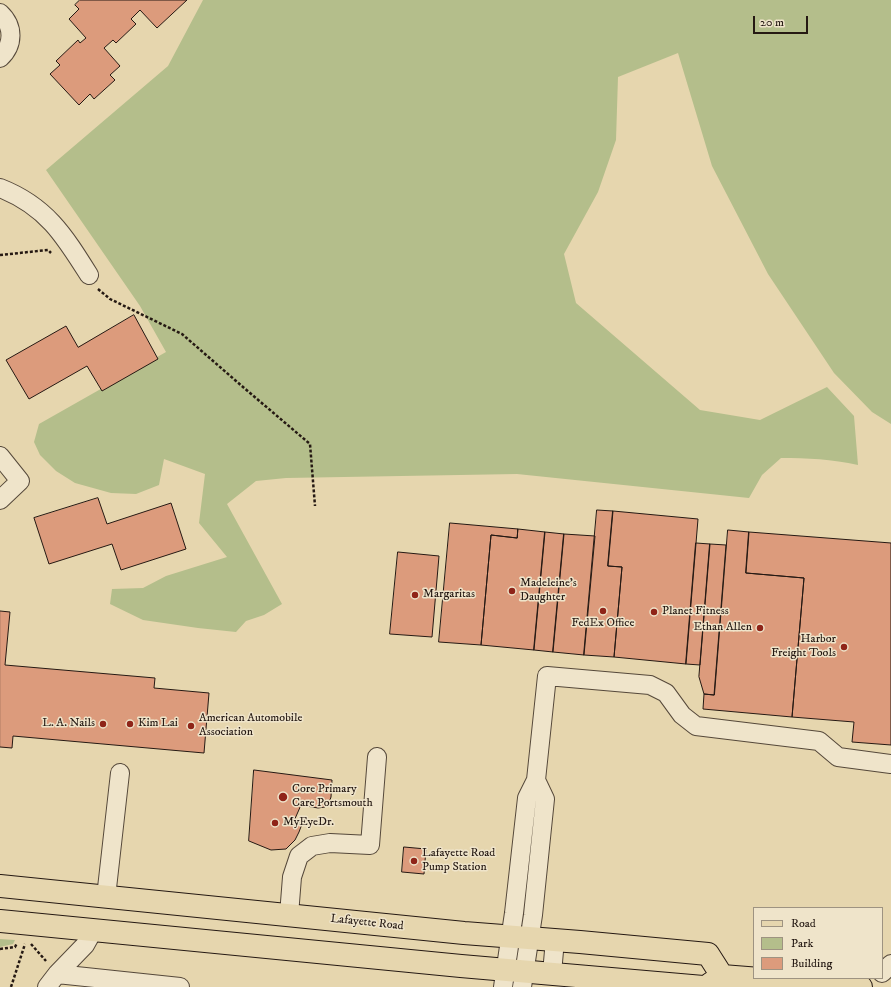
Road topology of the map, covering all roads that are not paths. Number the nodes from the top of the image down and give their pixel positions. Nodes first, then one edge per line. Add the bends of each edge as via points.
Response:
1 (0, 13) edge
2 (0, 58) edge
3 (0, 188) edge
4 (92, 281) road end
5 (0, 456) edge
6 (0, 500) edge
7 (377, 757) dead end
8 (891, 764) edge
9 (120, 773) dead end
10 (0, 886) edge
11 (106, 897) junction
12 (289, 915) junction
13 (0, 921) edge
14 (94, 929) junction
15 (520, 937) junction
16 (555, 940) junction
17 (891, 964) edge
18 (552, 973) junction
19 (883, 973) edge
20 (514, 979) edge
21 (877, 979) edge
22 (52, 980) edge
23 (710, 983) edge
24 (142, 985) edge
25 (70, 987) edge
26 (180, 987) edge
27 (861, 987) edge
28 (870, 987) edge

1 - 2 street via 11,30 7,50
3 - 4 street via 30,202 50,219
5 - 6 street via 20,481
7 - 12 street via 370,845 330,843 312,846 299,856 292,877
8 - 15 street via 838,757 819,741 696,726 682,715 666,693 650,685 547,676 536,780 527,798
9 - 11 street
10 - 11 main road, Lafayette Road
11 - 12 main road, Lafayette Road
12 - 15 main road, Lafayette Road
13 - 14 main road
14 - 20 main road via 322,953
14 - 22 street via 85,946
15 - 16 main road, Lafayette Road
15 - 20 street
16 - 18 street
16 - 23 main road, Lafayette Road via 708,954
17 - 19 street
18 - 20 main road
18 - 23 main road
21 - 28 street
22 - 24 street
22 - 25 street
23 - 27 main road
24 - 26 street

